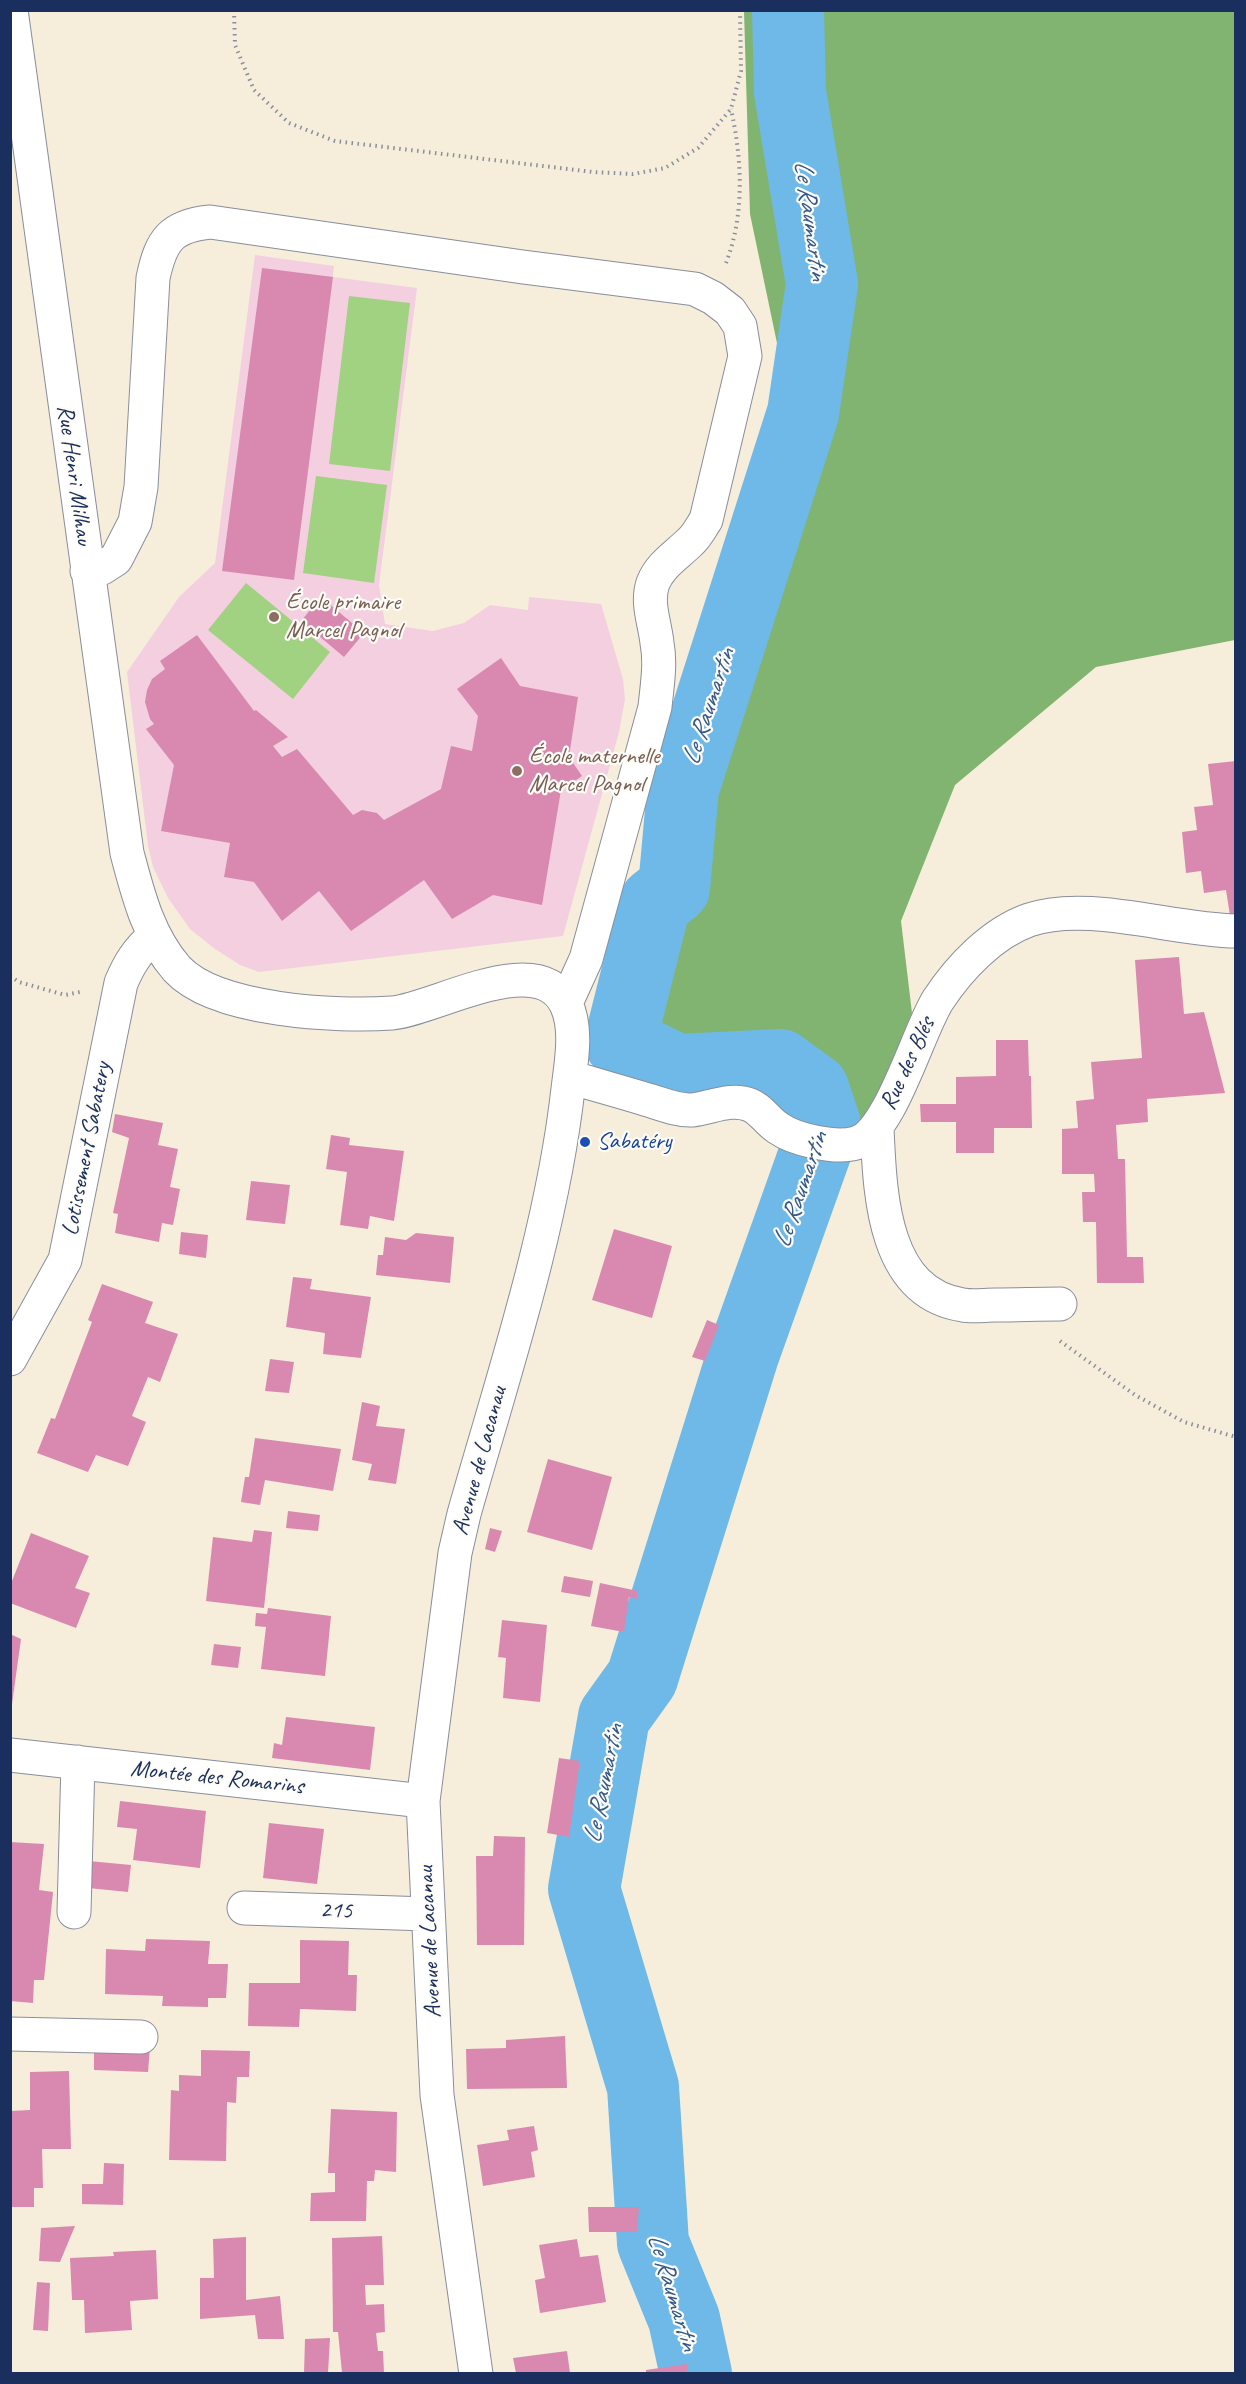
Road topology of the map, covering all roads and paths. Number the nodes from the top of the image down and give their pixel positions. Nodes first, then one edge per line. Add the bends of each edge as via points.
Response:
1 (11, 10) edge
2 (234, 10) edge
3 (740, 10) edge
4 (731, 109) junction
5 (713, 298) junction
6 (87, 571) junction
7 (1236, 931) edge
8 (153, 937) junction
9 (10, 976) edge
10 (121, 983) junction
11 (566, 1003) junction
12 (570, 1077) junction
13 (877, 1128) junction
14 (1060, 1304) dead end
15 (1011, 1305) junction
16 (10, 1359) edge
17 (1236, 1437) edge
18 (10, 1755) edge
19 (78, 1762) junction
20 (423, 1801) junction
21 (244, 1908) dead end
22 (74, 1911) dead end
23 (428, 1914) junction
24 (10, 2034) edge
25 (141, 2037) dead end
26 (476, 2373) edge

1 - 6 street, Rue Henri Milhau
2 - 4 path via 235,45 254,90 289,123 335,141 633,174 665,168 698,148
3 - 4 path via 741,71
4 - 5 path via 739,148 740,190 733,247
5 - 6 street via 695,289 210,222 189,224 169,237 157,256 153,278 141,487 135,522 116,559
5 - 11 street via 730,311 740,326 746,356 706,520 653,583 658,674 655,707 586,960
6 - 8 street, Rue Henri Milhau via 127,853
7 - 13 street, Rue des Blés via 1208,931 1081,912 1037,918 1006,931 957,975 937,1001
8 - 10 street, Lotissement Sabatery via 138,950
8 - 11 street via 178,970 196,984 245,1003 300,1010 394,1013 492,983 530,980 544,984
9 - 10 path via 65,995
10 - 16 street, Lotissement Sabatery via 65,1260
11 - 12 street, Avenue de Lacanau via 573,1049
12 - 13 street, Rue des Blés via 681,1110 727,1102 748,1104 760,1110 778,1129 804,1140 844,1145 862,1141
12 - 20 street, Avenue de Lacanau via 538,1249 455,1554
13 - 15 street via 882,1202 906,1272 924,1290 944,1300 964,1306
14 - 15 street
15 - 17 path via 1135,1395 1184,1422
18 - 19 street, Montée des Romarins
19 - 20 street, Montée des Romarins
19 - 22 street
20 - 23 street, Avenue de Lacanau
21 - 23 street, 215
23 - 26 street, Avenue de Lacanau via 437,2095
24 - 25 street

